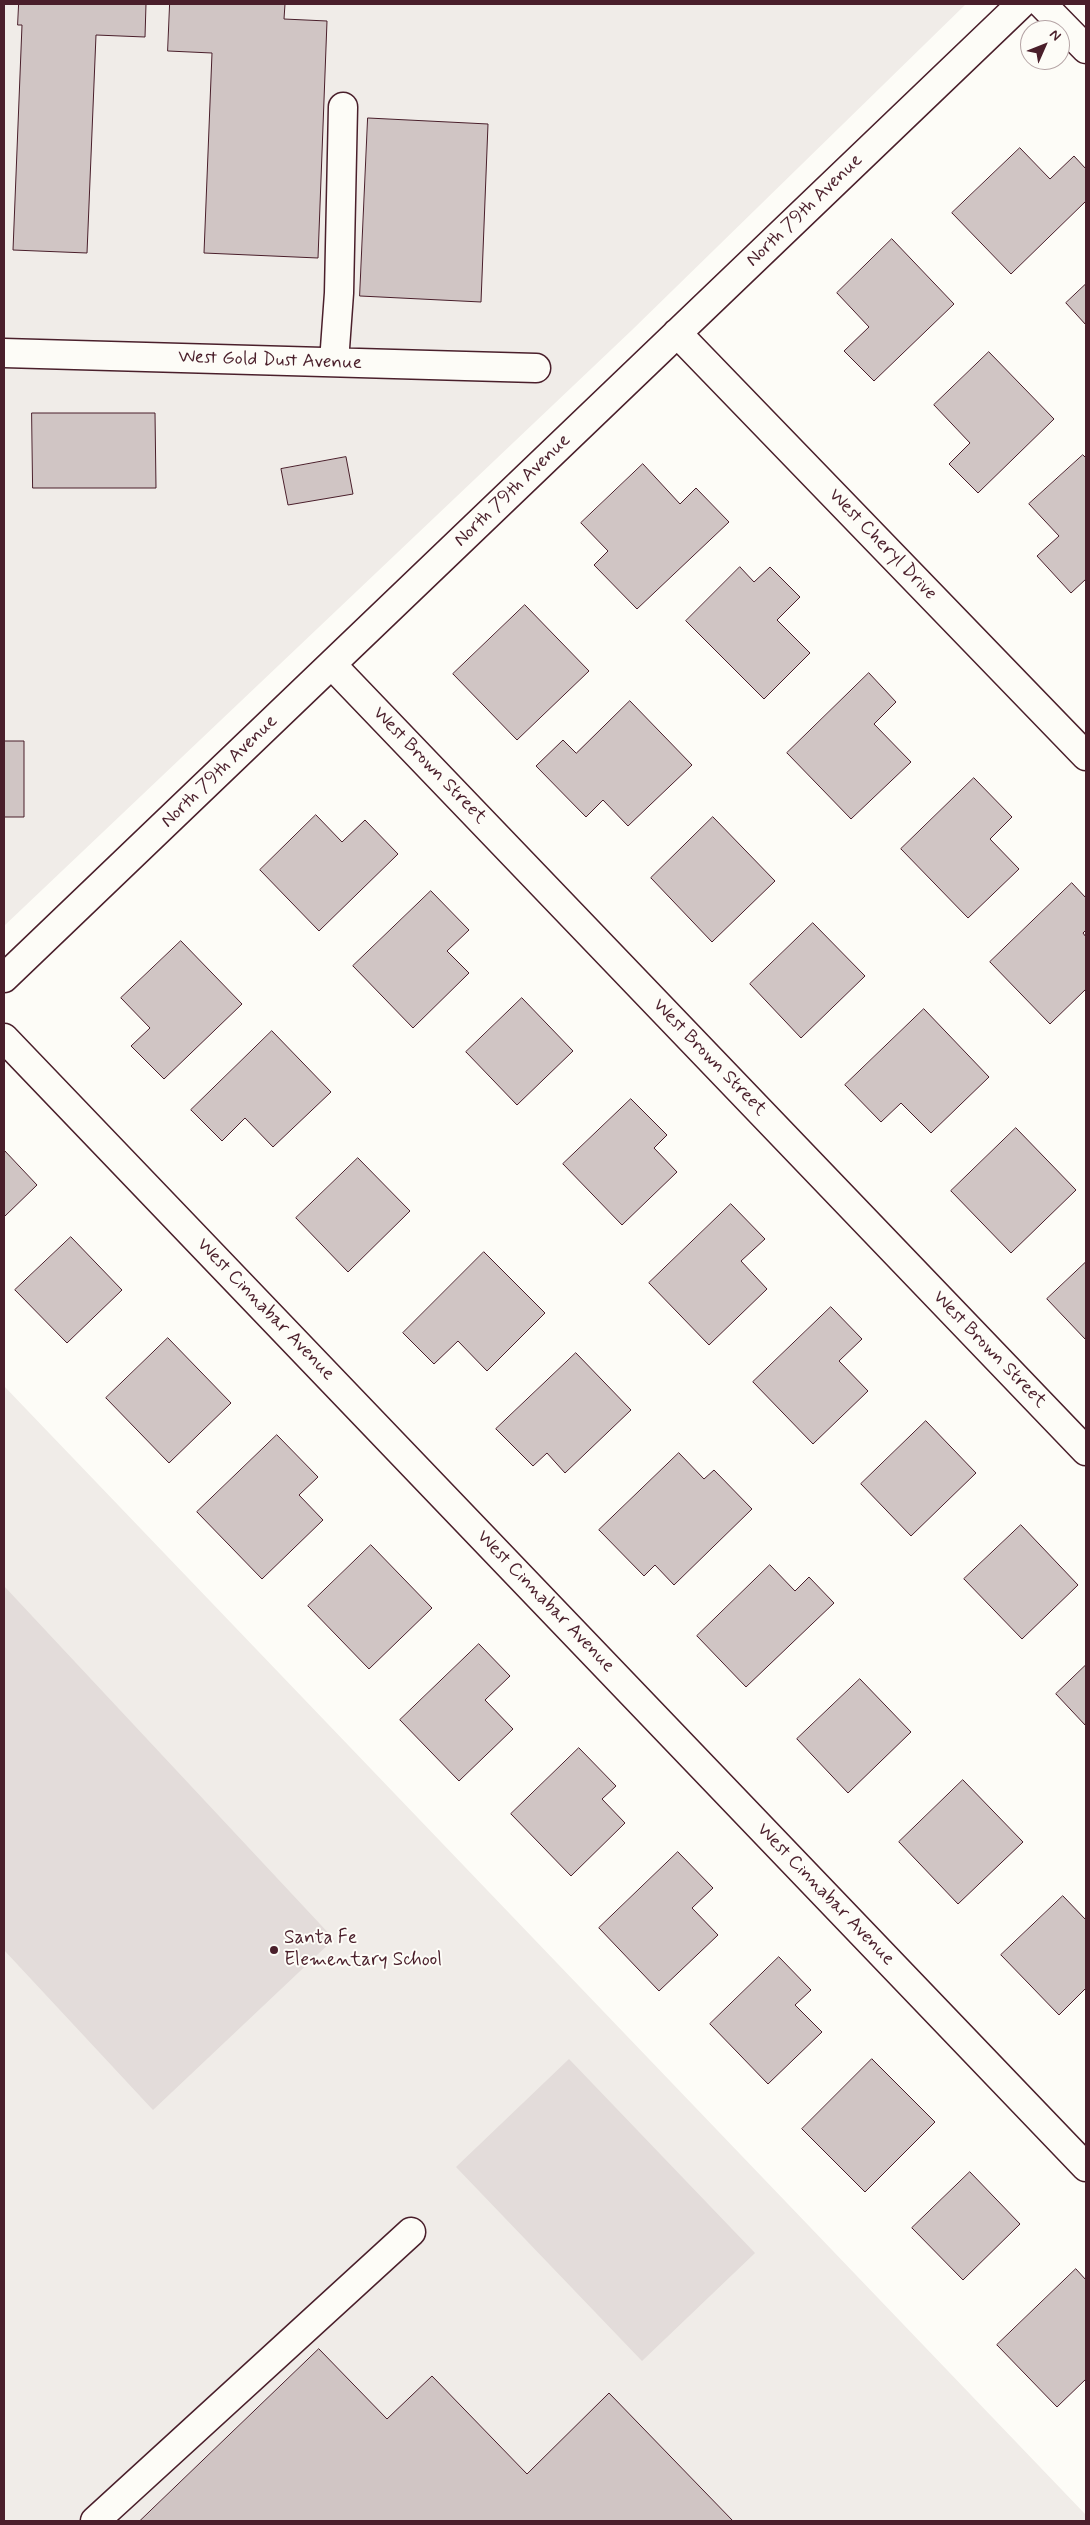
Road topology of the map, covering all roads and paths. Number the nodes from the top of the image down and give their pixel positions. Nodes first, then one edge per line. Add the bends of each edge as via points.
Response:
1 (1021, 4) edge
2 (1042, 4) edge
3 (1086, 49) edge
4 (343, 107) dead end
5 (677, 333) junction
6 (4, 353) edge
7 (334, 362) junction
8 (536, 368) dead end
9 (332, 665) junction
10 (1086, 756) edge
11 (4, 978) edge
12 (4, 1038) edge
13 (1086, 1451) edge
14 (1086, 2167) edge
15 (411, 2232) dead end
16 (95, 2521) edge

1 - 5 street, North 79th Avenue
2 - 3 street
4 - 7 street via 339,294
5 - 9 street, North 79th Avenue
5 - 10 street, West Cheryl Drive
6 - 7 street, West Gold Dust Avenue
7 - 8 street, West Gold Dust Avenue
9 - 11 street, North 79th Avenue
9 - 13 street, West Brown Street
12 - 14 street, West Cinnabar Avenue
15 - 16 street

